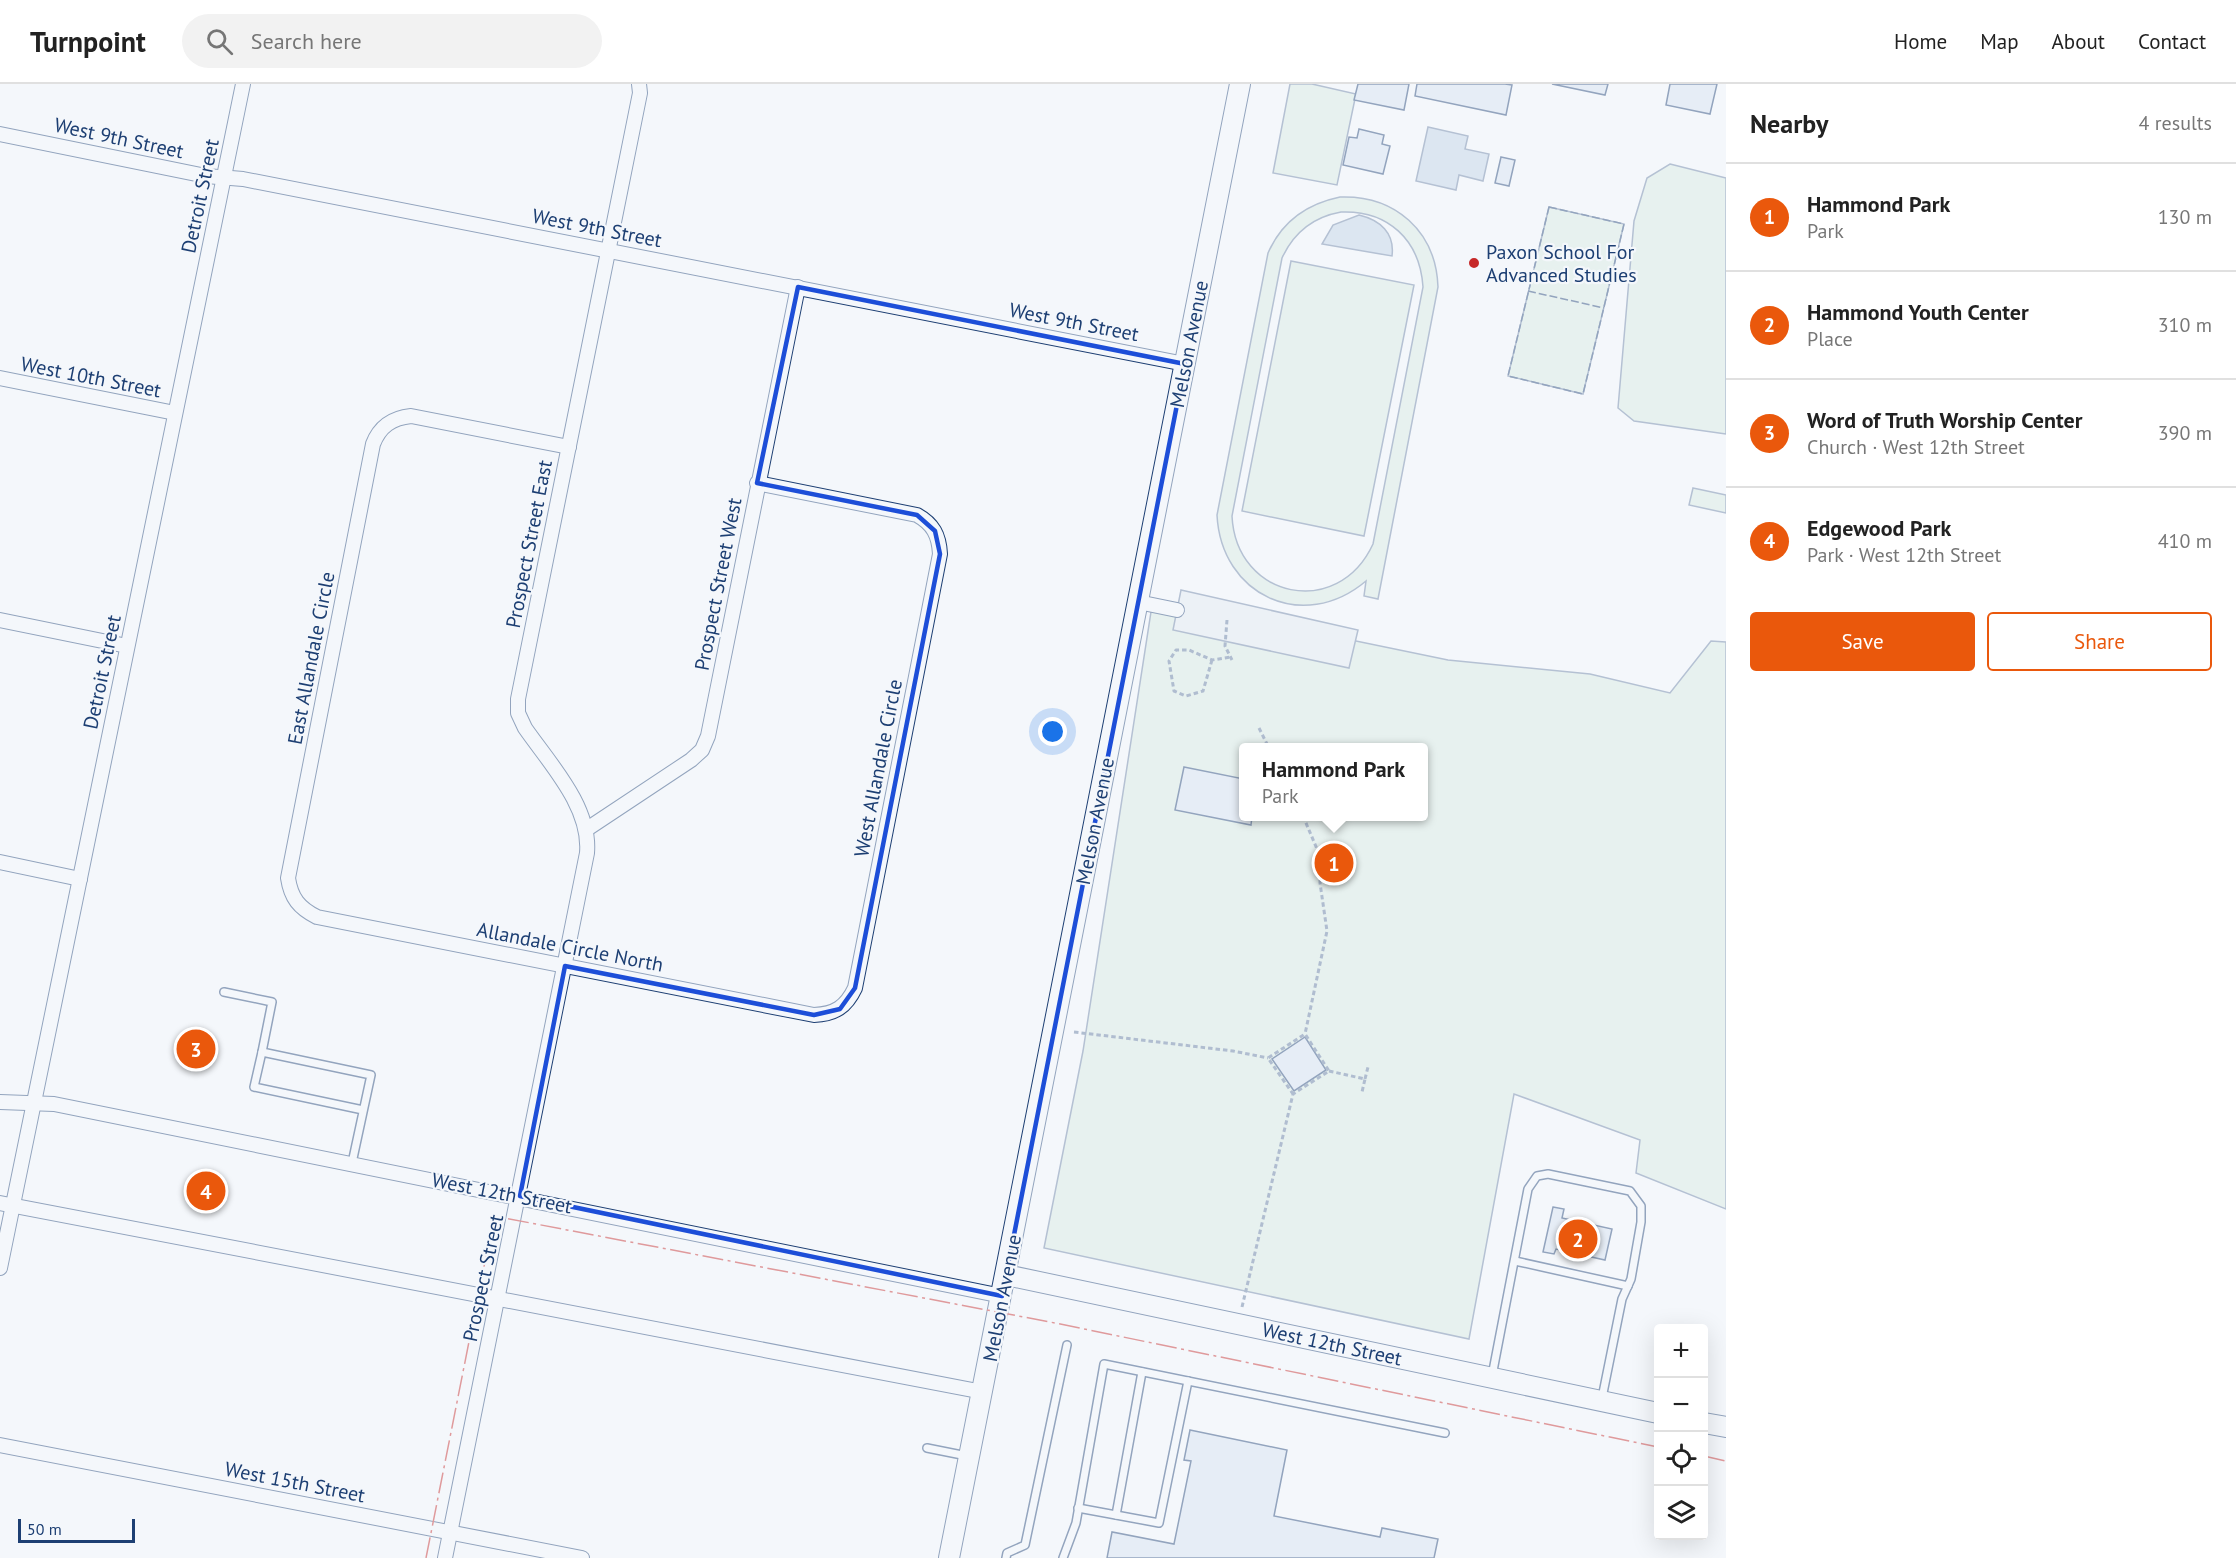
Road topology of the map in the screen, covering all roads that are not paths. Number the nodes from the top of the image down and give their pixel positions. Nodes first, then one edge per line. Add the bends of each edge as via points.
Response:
1 (243, 84) edge
2 (639, 84) edge
3 (1240, 84) edge
4 (0, 134) edge
5 (223, 178) junction
6 (607, 250) junction
7 (798, 287) junction
8 (1185, 364) junction
9 (0, 378) edge
10 (175, 413) junction
11 (569, 447) junction
12 (757, 483) junction
13 (1138, 602) junction
14 (1177, 610) dead end
15 (0, 620) edge
16 (127, 646) junction
17 (587, 830) junction
18 (0, 862) edge
19 (80, 879) junction
20 (296, 903) joint
21 (565, 966) junction
22 (224, 992) dead end
23 (840, 1009) joint
24 (262, 1052) junction
25 (0, 1102) edge
26 (34, 1103) junction
27 (363, 1110) junction
28 (352, 1163) junction
29 (520, 1196) junction
30 (6, 1204) edge
31 (1515, 1261) junction
32 (0, 1268) edge
33 (1006, 1275) junction
34 (1628, 1286) junction
35 (1002, 1296) junction
36 (499, 1299) junction
37 (1067, 1345) dead end
38 (1142, 1372) junction
39 (1492, 1378) junction
40 (1188, 1381) junction
41 (983, 1392) junction
42 (1601, 1401) junction
43 (1654, 1412) edge
44 (1708, 1424) edge
45 (1726, 1427) edge
46 (1445, 1433) dead end
47 (0, 1445) edge
48 (927, 1448) dead end
49 (970, 1456) junction
50 (1078, 1508) junction
51 (1116, 1515) junction
52 (450, 1532) junction
53 (445, 1558) edge
54 (582, 1558) edge
55 (950, 1558) edge
56 (1006, 1558) edge
57 (1063, 1558) edge

1 - 5 street, Detroit Street
2 - 6 street
3 - 8 street, Melson Avenue
4 - 5 street, West 9th Street
5 - 6 street, West 9th Street
5 - 10 street, Detroit Street
6 - 7 street, West 9th Street
6 - 11 street, Prospect Street East
7 - 8 street, West 9th Street
7 - 12 street, Prospect Street West
8 - 13 street, Melson Avenue
9 - 10 street, West 10th Street
10 - 16 street, Detroit Street
11 - 17 street, Prospect Street East via 518,713 571,795
11 - 20 street, East Allandale Circle via 411,416 398,417 378,432 288,878
12 - 17 street, Prospect Street West via 708,736 702,750
12 - 23 street, West Allandale Circle via 917,515 935,531 940,554 855,988
13 - 14 street
13 - 33 street, Melson Avenue
15 - 16 street
16 - 19 street, Detroit Street
17 - 21 street, Prospect Street via 587,853
18 - 19 street
19 - 26 street, Detroit Street
20 - 21 street, Allandale Circle North via 317,917
21 - 23 street, Allandale Circle North via 814,1015
21 - 29 street, Prospect Street
22 - 24 lane via 272,1002
24 - 27 lane via 254,1087
24 - 27 lane via 371,1075
25 - 26 street, West 12th Street
26 - 28 street, West 12th Street
26 - 30 street, Detroit Street
27 - 28 lane
28 - 29 street, West 12th Street
29 - 35 street, West 12th Street
29 - 36 street, Prospect Street
30 - 32 street, Detroit Street
30 - 36 street
31 - 34 lane
31 - 34 lane via 1528,1189 1537,1176 1548,1174 1630,1191 1641,1206 1641,1222
31 - 39 lane
33 - 35 street, Melson Avenue
33 - 39 street, West 12th Street
34 - 42 lane
35 - 41 street, Melson Avenue
36 - 41 street
36 - 52 street, Prospect Street
37 - 56 lane via 1025,1545 1007,1553
38 - 40 lane
38 - 50 lane via 1104,1364
38 - 51 lane
39 - 42 street, West 12th Street
40 - 46 lane
40 - 51 lane via 1159,1523
41 - 49 street, Melson Avenue
42 - 43 street, West 12th Street
44 - 45 street
47 - 52 street, West 15th Street
48 - 49 lane
49 - 55 street, Melson Avenue
50 - 51 lane
50 - 57 lane
52 - 53 street, Prospect Street
52 - 54 street, West 15th Street

